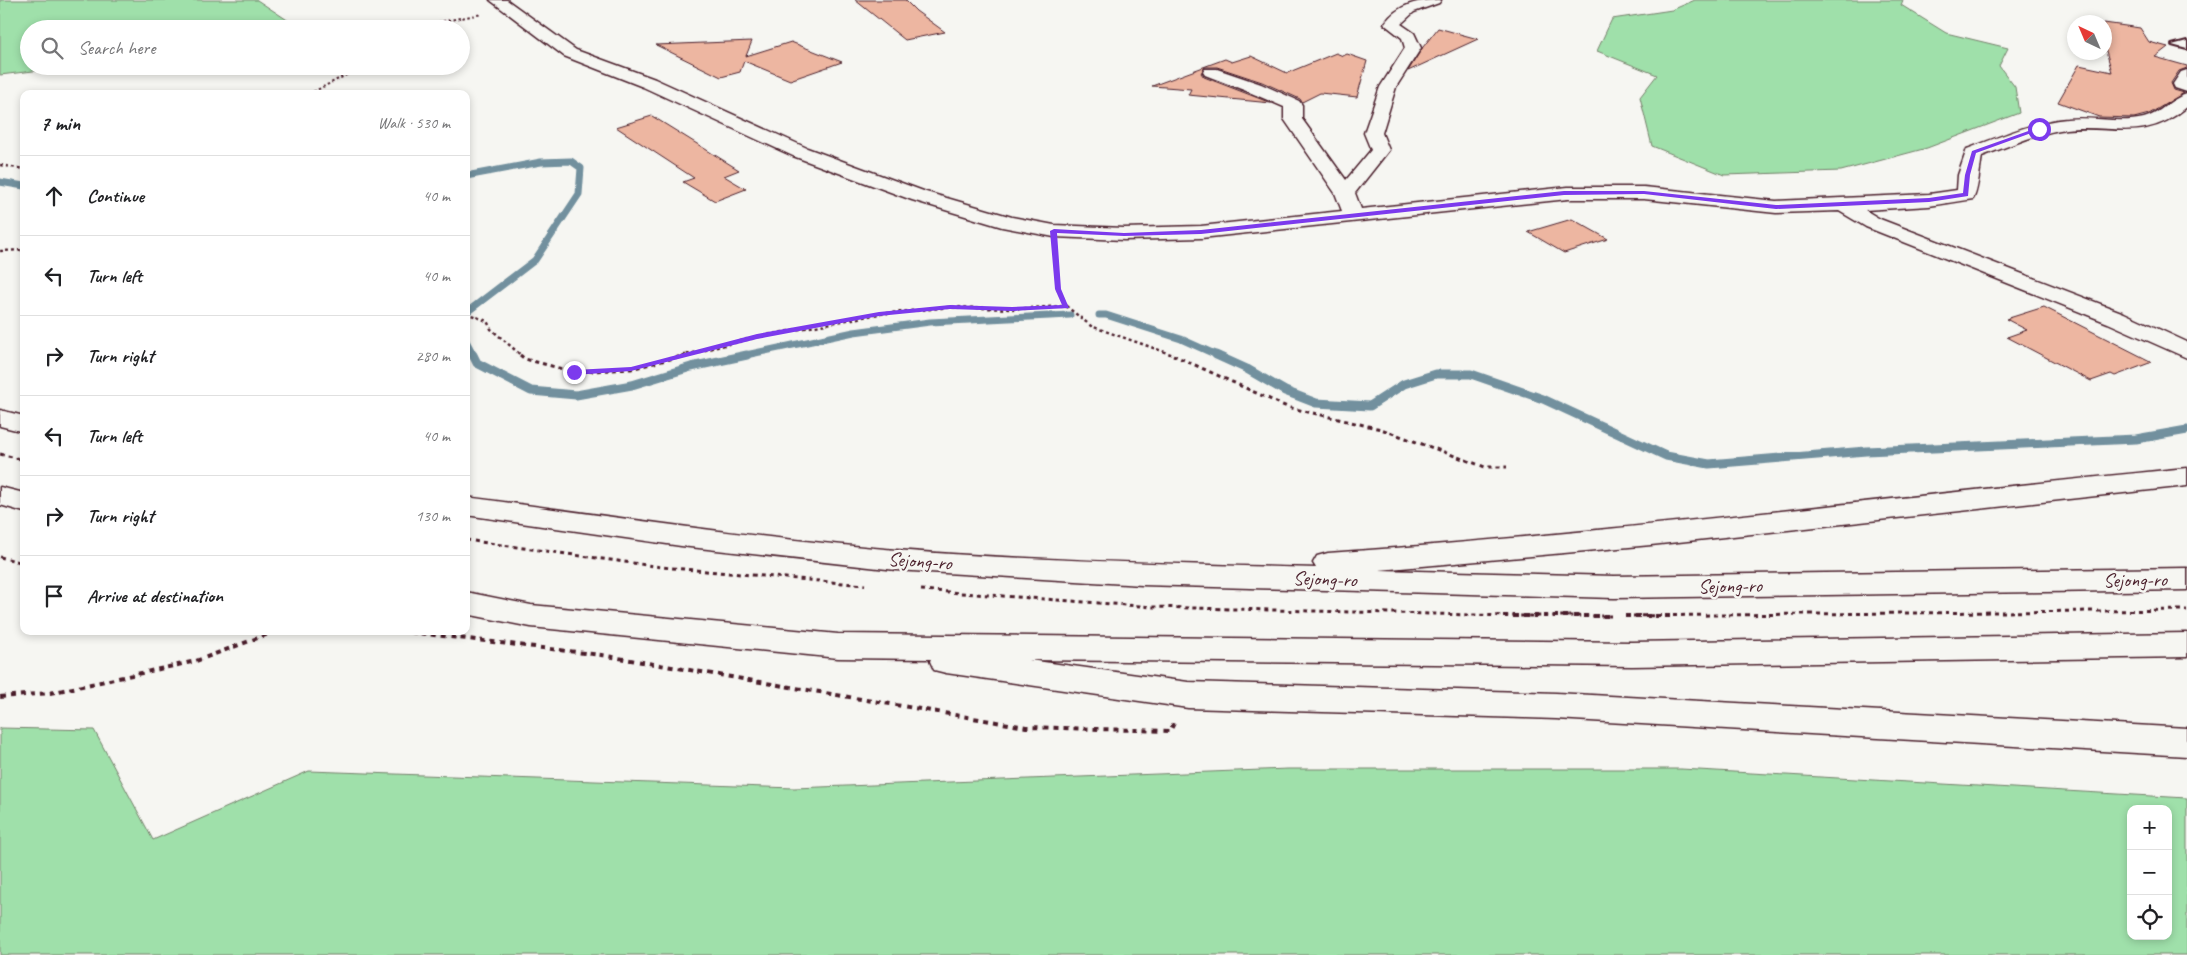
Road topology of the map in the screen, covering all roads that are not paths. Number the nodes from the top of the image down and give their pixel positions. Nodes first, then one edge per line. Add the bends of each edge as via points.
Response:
1 (1434, 0) edge
2 (506, 5) edge
3 (1211, 72) dead end
4 (2187, 75) edge
5 (2187, 87) edge
6 (2187, 99) edge
7 (1345, 193) junction
8 (1843, 205) junction
9 (1353, 216) junction
10 (2187, 351) edge
11 (0, 418) edge
12 (20, 423) edge
13 (2187, 477) edge
14 (0, 496) edge
15 (20, 501) edge
16 (470, 507) edge
17 (1142, 574) junction
18 (2187, 580) edge
19 (470, 603) edge
20 (2187, 645) edge
21 (838, 646) junction
22 (2187, 742) edge

1 - 7 main road via 1409,9 1391,24 1409,36 1413,48 1388,87 1373,133 1380,150
2 - 9 main road via 570,52 648,82 800,152 919,196 1010,223 1054,231 1124,234 1201,232
3 - 7 main road via 1293,106 1293,119
4 - 5 main road via 2180,84
6 - 8 main road via 2148,123 2068,124 2039,129 1974,152 1966,195
7 - 9 main road
8 - 9 main road via 1776,207 1644,193 1564,193
8 - 10 main road via 1873,223 2116,318
11 - 12 main road
13 - 17 main road via 1669,534 1363,561
14 - 15 main road
16 - 17 main road, Sejong-ro via 681,536 896,560
17 - 18 main road, Sejong-ro via 1614,587
19 - 21 main road via 531,616
20 - 21 main road via 1632,654
21 - 22 main road via 1188,696 1556,706

